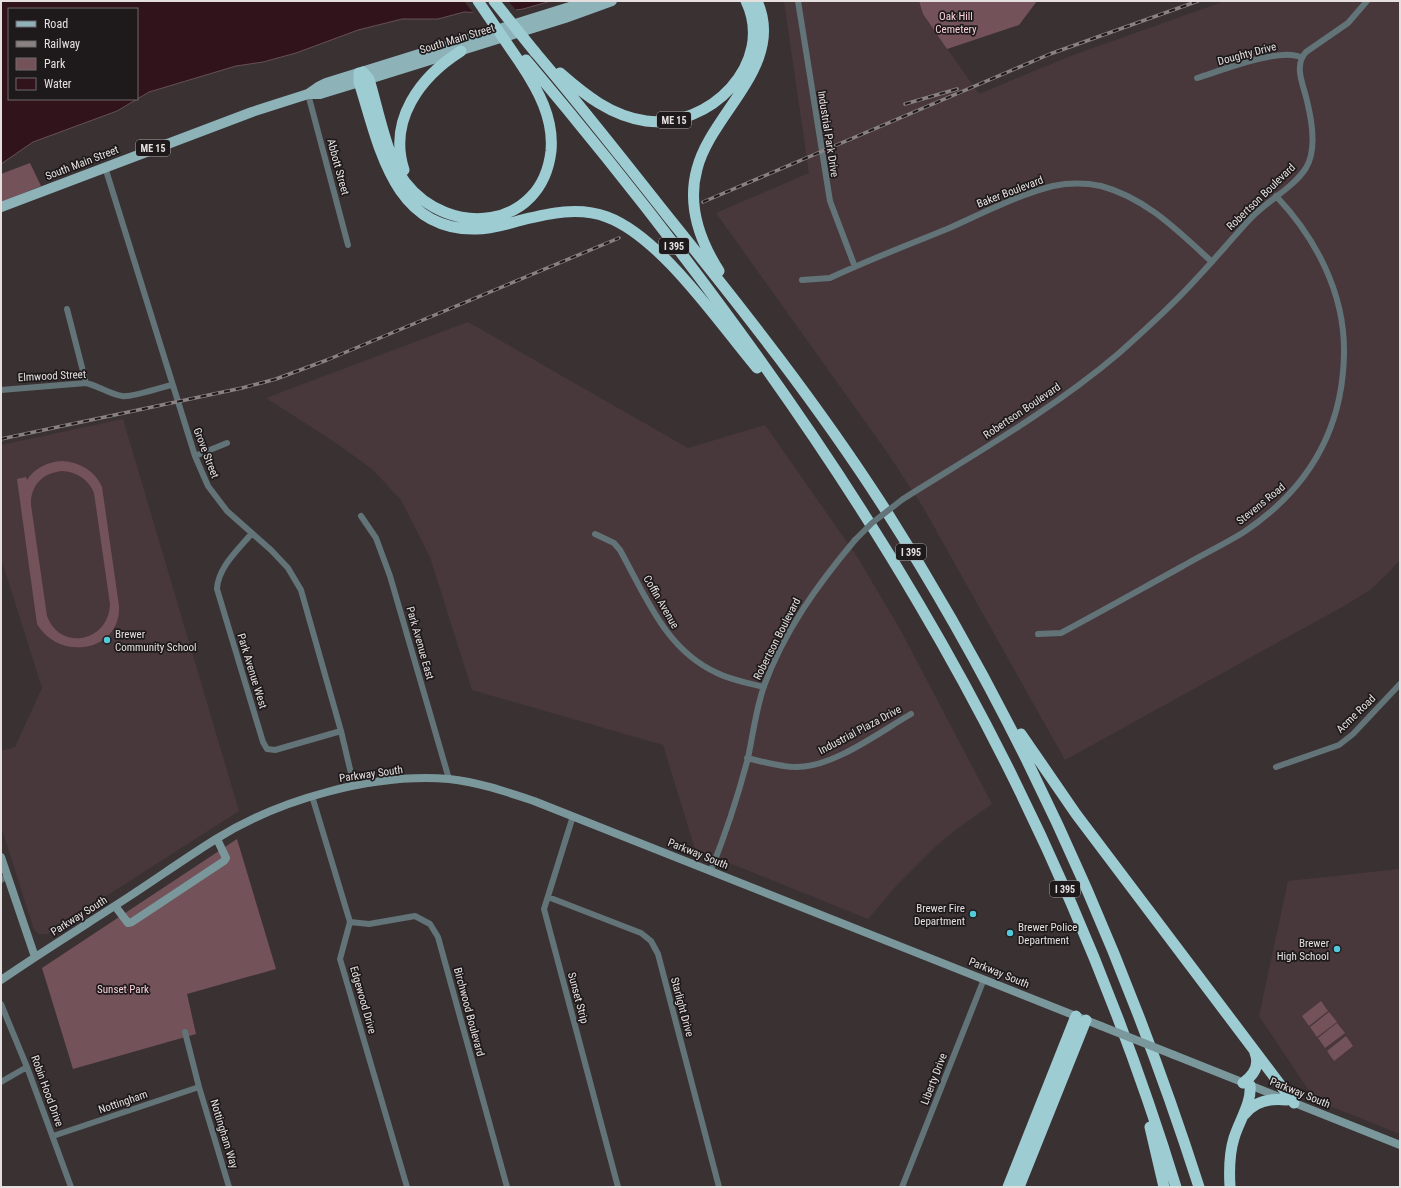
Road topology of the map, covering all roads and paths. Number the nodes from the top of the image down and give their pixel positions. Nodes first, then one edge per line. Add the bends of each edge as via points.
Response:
1 (479, 1) edge
2 (494, 1) edge
3 (589, 1) edge
4 (612, 1) edge
5 (746, 1) edge
6 (757, 1) edge
7 (798, 1) edge
8 (1367, 1) edge
9 (461, 51) junction
10 (535, 52) junction
11 (1302, 58) junction
12 (524, 62) junction
13 (362, 77) junction
14 (1197, 78) dead end
15 (308, 94) junction
16 (105, 167) junction
17 (1276, 196) junction
18 (420, 197) junction
19 (1, 207) edge
20 (348, 245) dead end
21 (1212, 262) junction
22 (855, 266) junction
23 (802, 280) dead end
24 (68, 309) dead end
25 (755, 325) junction
26 (86, 383) junction
27 (172, 385) junction
28 (1, 390) edge
29 (814, 438) junction
30 (227, 443) dead end
31 (195, 456) junction
32 (361, 516) dead end
33 (252, 533) junction
34 (595, 534) dead end
35 (1038, 634) dead end
36 (964, 641) junction
37 (1400, 684) edge
38 (764, 687) junction
39 (911, 714) dead end
40 (341, 731) junction
41 (748, 758) junction
42 (1276, 767) dead end
43 (449, 780) junction
44 (354, 786) junction
45 (312, 796) junction
46 (573, 816) junction
47 (217, 839) junction
48 (1, 857) edge
49 (711, 870) junction
50 (4, 878) edge
51 (548, 898) junction
52 (115, 906) junction
53 (350, 922) junction
54 (35, 956) junction
55 (984, 979) junction
56 (1, 980) edge
57 (1, 1004) edge
58 (1081, 1018) junction
59 (185, 1032) dead end
60 (1252, 1049) junction
61 (1135, 1064) junction
62 (27, 1067) junction
63 (1, 1082) edge
64 (1246, 1084) junction
65 (200, 1086) junction
66 (1291, 1102) junction
67 (1241, 1120) junction
68 (53, 1136) junction
69 (1400, 1145) edge
70 (71, 1187) edge
71 (230, 1187) edge
72 (407, 1187) edge
73 (507, 1187) edge
74 (618, 1187) edge
75 (719, 1187) edge
76 (902, 1187) edge
77 (1008, 1187) edge
78 (1019, 1187) edge
79 (1164, 1187) edge
80 (1176, 1187) edge
81 (1198, 1187) edge
82 (1230, 1187) edge

1 - 12 highway, bridge
2 - 10 highway, I 395, bridge
3 - 13 main road, South Main Street
4 - 9 main road, South Main Street / ME 15
5 - 10 highway, ME 15 via 752,17 754,36 743,70 729,90 715,103 681,119 647,121 616,113 590,98
6 - 25 highway via 764,26 759,57 747,82 702,154 694,194 697,222 707,250
7 - 22 street, Industrial Park Drive via 830,200
8 - 11 street via 1348,23
9 - 13 main road, South Main Street / ME 15
9 - 18 highway via 422,83 403,121 400,141 402,164 407,178
10 - 25 highway, I 395
11 - 14 street, Doughty Drive via 1293,54 1274,56
11 - 17 street, Robertson Boulevard via 1300,72 1308,102 1312,152 1307,167
12 - 18 highway via 541,97 550,127 550,157 535,190 514,209 498,216 481,219 450,215 431,206
12 - 29 highway, I 395 via 681,255
13 - 15 main road, South Main Street / ME 15 via 322,84
13 - 18 highway via 398,169
13 - 29 highway via 389,172 400,192 415,208 440,223 469,229 489,228 569,212 591,213 619,223 644,240 673,268
15 - 16 main road, South Main Street / ME 15 via 228,120
15 - 20 street, Abbott Street
16 - 19 main road, South Main Street / ME 15
16 - 27 street, Grove Street
17 - 21 street, Robertson Boulevard via 1252,217
17 - 35 street, Stevens Road via 1294,214 1322,262 1336,291 1342,318 1344,356 1340,397 1333,424 1318,457 1285,500 1243,533 1061,633
21 - 22 street, Baker Boulevard via 1144,204 1117,191 1099,186 1069,184 1038,191
21 - 38 street, Robertson Boulevard, bridge via 1150,325 1079,385 1024,424 903,499 872,523 855,540 807,601
22 - 23 street, Baker Boulevard via 830,278
24 - 26 street
25 - 36 highway, I 395 via 858,469
26 - 27 street, Elmwood Street via 124,397
26 - 28 street, Elmwood Street
27 - 31 street, Grove Street
29 - 61 highway, I 395 via 911,590 994,740 1080,923
30 - 31 street
31 - 33 street, Grove Street via 208,486 227,512
32 - 43 street, Park Avenue East via 376,538 390,576
33 - 40 street, Grove Street via 288,568 301,590
33 - 40 street, Park Avenue West via 222,571 217,589 263,742 267,749 275,750
34 - 38 street, Coffin Avenue via 614,543 620,550 662,626 685,653 718,674
36 - 60 highway via 1055,786
36 - 81 highway, I 395 via 1040,786 1094,905 1155,1059
37 - 42 street, Acme Road via 1353,734 1339,745
38 - 41 street, Robertson Boulevard
39 - 41 street, Industrial Plaza Drive via 837,756 810,766 790,766
40 - 44 street, Grove Street
41 - 49 street, Robertson Boulevard via 730,822
43 - 44 main road, Parkway South via 393,780
43 - 46 main road, Parkway South via 507,792
44 - 45 main road, Parkway South
45 - 47 main road, Parkway South via 279,808
45 - 53 street
46 - 49 main road, Parkway South
46 - 51 street, Sunset Strip
47 - 52 main road, Parkway South
47 - 52 main road via 226,858 218,866 132,922 125,922
48 - 50 main road
49 - 55 main road, Parkway South
50 - 54 main road
51 - 74 street, Sunset Strip via 544,909
51 - 75 street, Starlight Drive via 641,933 651,941 658,954
52 - 54 main road, Parkway South
53 - 72 street, Edgewood Drive via 340,959
53 - 73 street, Birchwood Boulevard via 368,924 416,916 430,924 438,937
54 - 56 main road, Parkway South
55 - 58 main road, Parkway South
55 - 76 street, Liberty Drive
57 - 62 street, Robin Hood Drive
58 - 64 main road, Parkway South, bridge
58 - 77 highway
58 - 78 highway
59 - 65 street, Nottingham Way
60 - 64 highway via 1256,1057 1256,1068
60 - 66 highway
61 - 79 highway
61 - 80 highway, I 395
62 - 63 street
62 - 68 street, Robin Hood Drive
64 - 66 main road, Parkway South
64 - 67 highway via 1249,1099
65 - 68 street, Nottingham
65 - 71 street, Nottingham Way
66 - 67 highway via 1276,1099 1258,1104 1249,1109
66 - 69 main road, Parkway South
67 - 82 highway via 1231,1150
68 - 70 street, Robin Hood Drive

